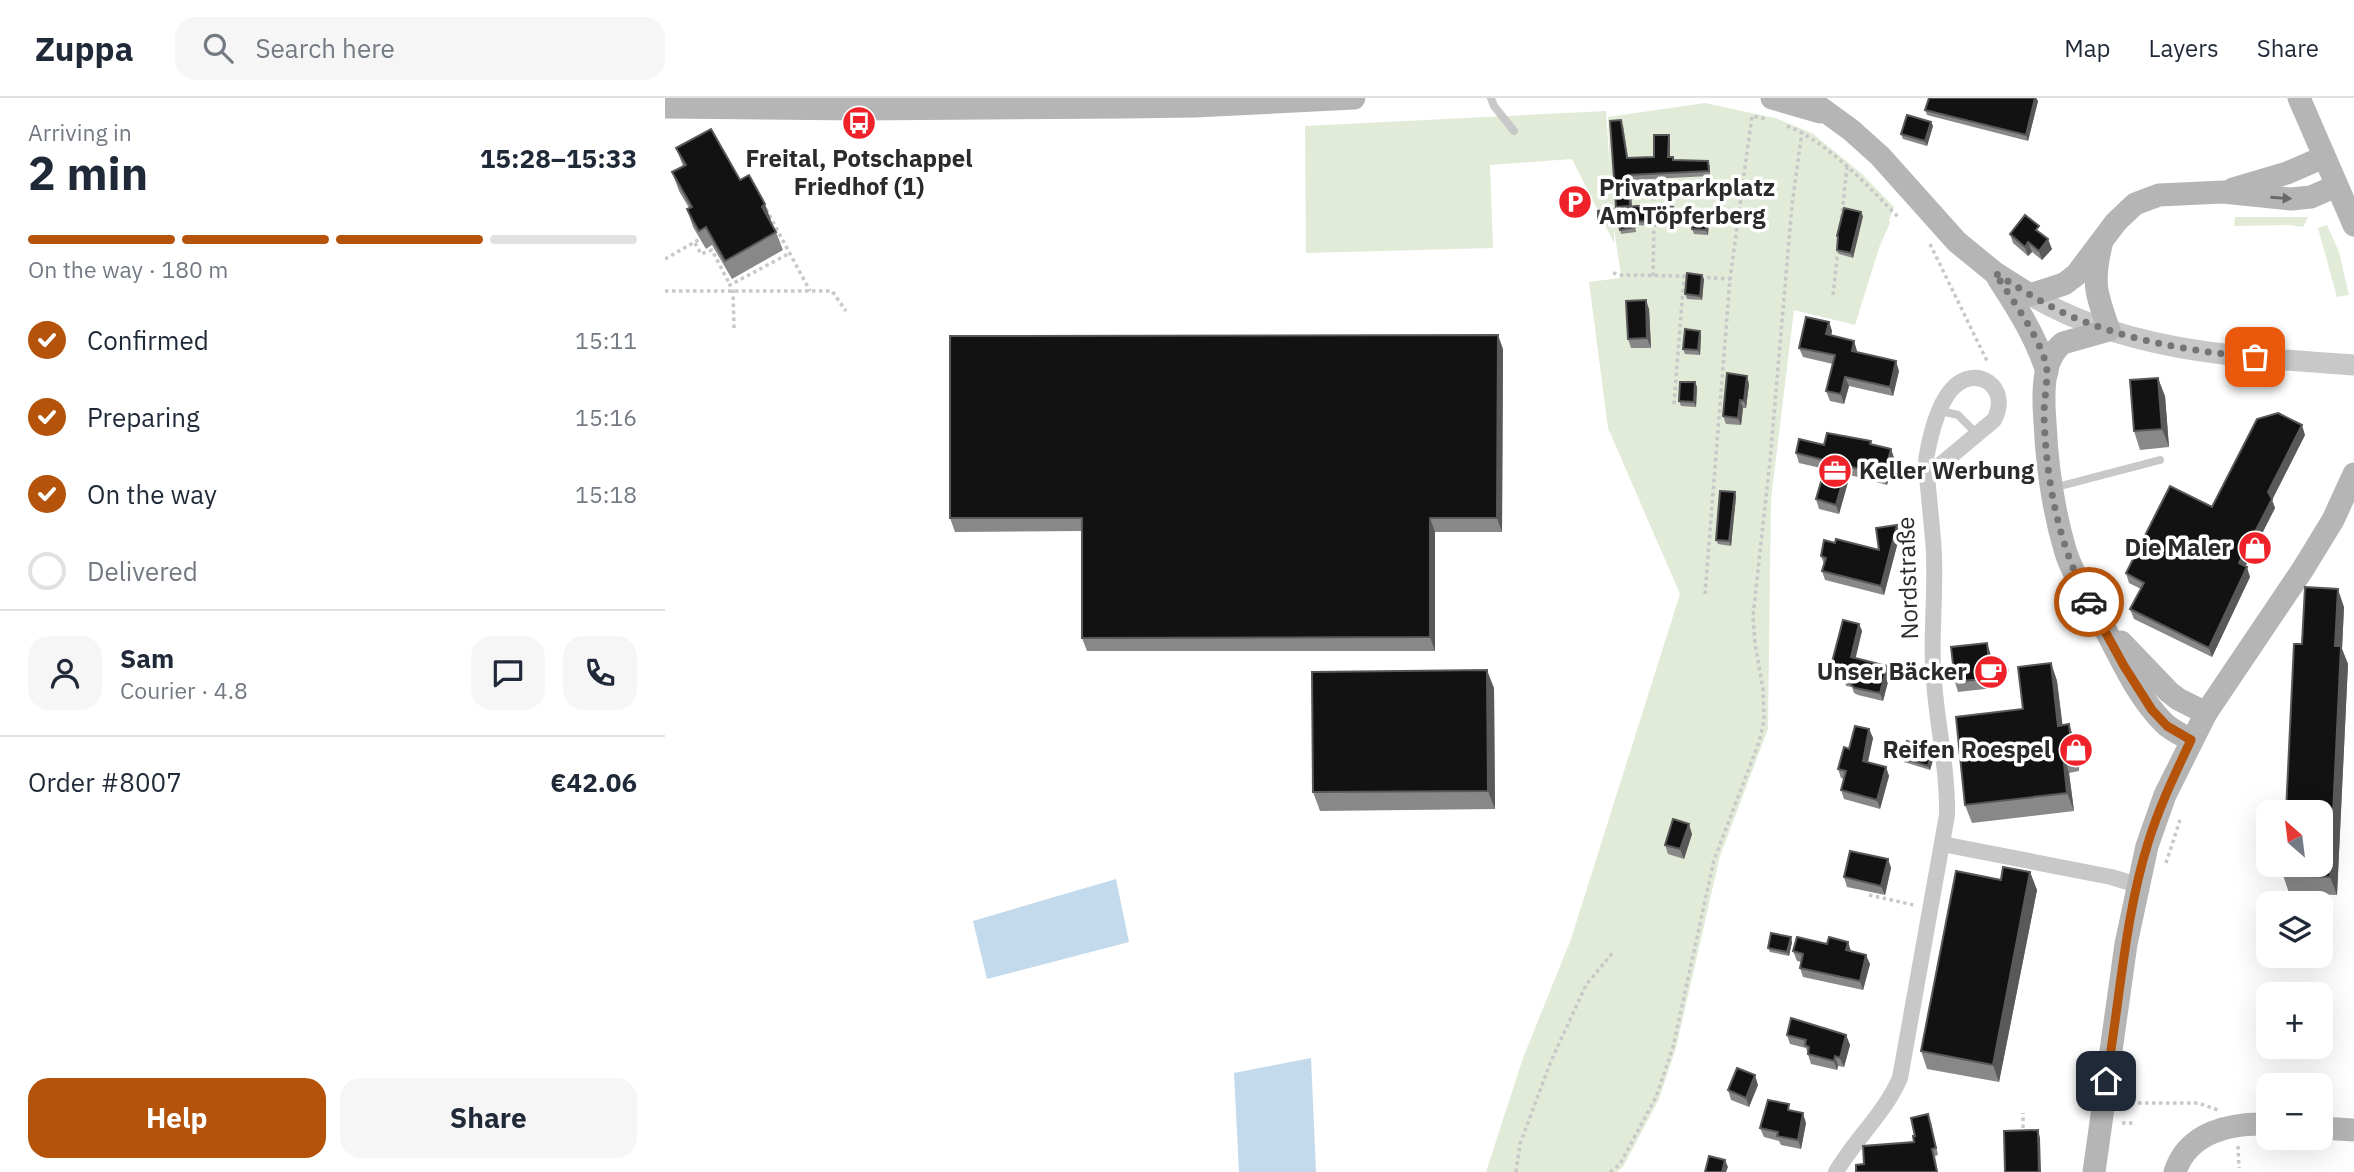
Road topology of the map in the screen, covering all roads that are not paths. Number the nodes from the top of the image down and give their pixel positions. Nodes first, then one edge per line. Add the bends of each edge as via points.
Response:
1 (1354, 98) edge
2 (1491, 98) edge
3 (1807, 98) edge
4 (2299, 98) edge
5 (972, 102) edge
6 (665, 107) edge
7 (1773, 109) edge
8 (1826, 114) junction
9 (1514, 131) dead end
10 (2324, 158) junction
11 (2336, 186) junction
12 (2223, 192) junction
13 (2354, 225) edge
14 (2102, 239) junction
15 (1995, 273) junction
16 (2030, 295) junction
17 (2109, 330) junction
18 (2350, 364) edge
19 (2047, 372) junction
20 (1935, 410) junction
21 (1978, 435) junction
22 (2160, 460) dead end
23 (2354, 474) edge
24 (1927, 476) junction
25 (2050, 488) junction
26 (2100, 620) junction
27 (2206, 713) junction
28 (2191, 740) junction
29 (1942, 844) junction
30 (2138, 885) junction
31 (2256, 1125) edge
32 (2333, 1129) edge
33 (2354, 1130) edge
34 (1836, 1172) edge
35 (2094, 1172) edge
36 (2175, 1172) edge

1 - 5 main road via 1001,109
2 - 9 lane
3 - 8 main road
4 - 10 main road
5 - 6 main road via 859,109
7 - 8 main road
8 - 15 main road via 1880,156 1957,242
10 - 11 main road
10 - 12 main road
12 -> 11 main road via 2291,199 2311,197
11 - 13 main road
12 - 14 main road via 2159,195 2135,205
14 - 16 main road via 2076,275
14 - 17 main road via 2094,280
15 - 16 main road
15 - 19 main road via 2039,347
16 - 17 street
17 - 18 street via 2191,350
17 - 19 main road via 2063,343
19 - 25 main road via 2044,416
20 - 21 lane via 1958,415
20 - 21 street, Nordstraße via 1952,389 1968,379 1982,378 1993,385 2000,400 1994,420
20 - 24 street, Nordstraße
21 - 24 street
22 - 25 lane
23 - 27 main road via 2303,569
24 - 29 street, Nordstraße via 1933,541 1933,667 1947,801
25 - 26 main road via 2067,556
26 - 27 main road via 2169,692
26 - 28 main road via 2152,710 2167,726
27 - 28 main road
28 - 30 main road via 2165,795
29 - 30 street
29 - 34 street, Nordstraße via 1900,1077
30 - 35 main road
31 - 36 main road via 2227,1126 2209,1133 2179,1160
32 - 33 main road

